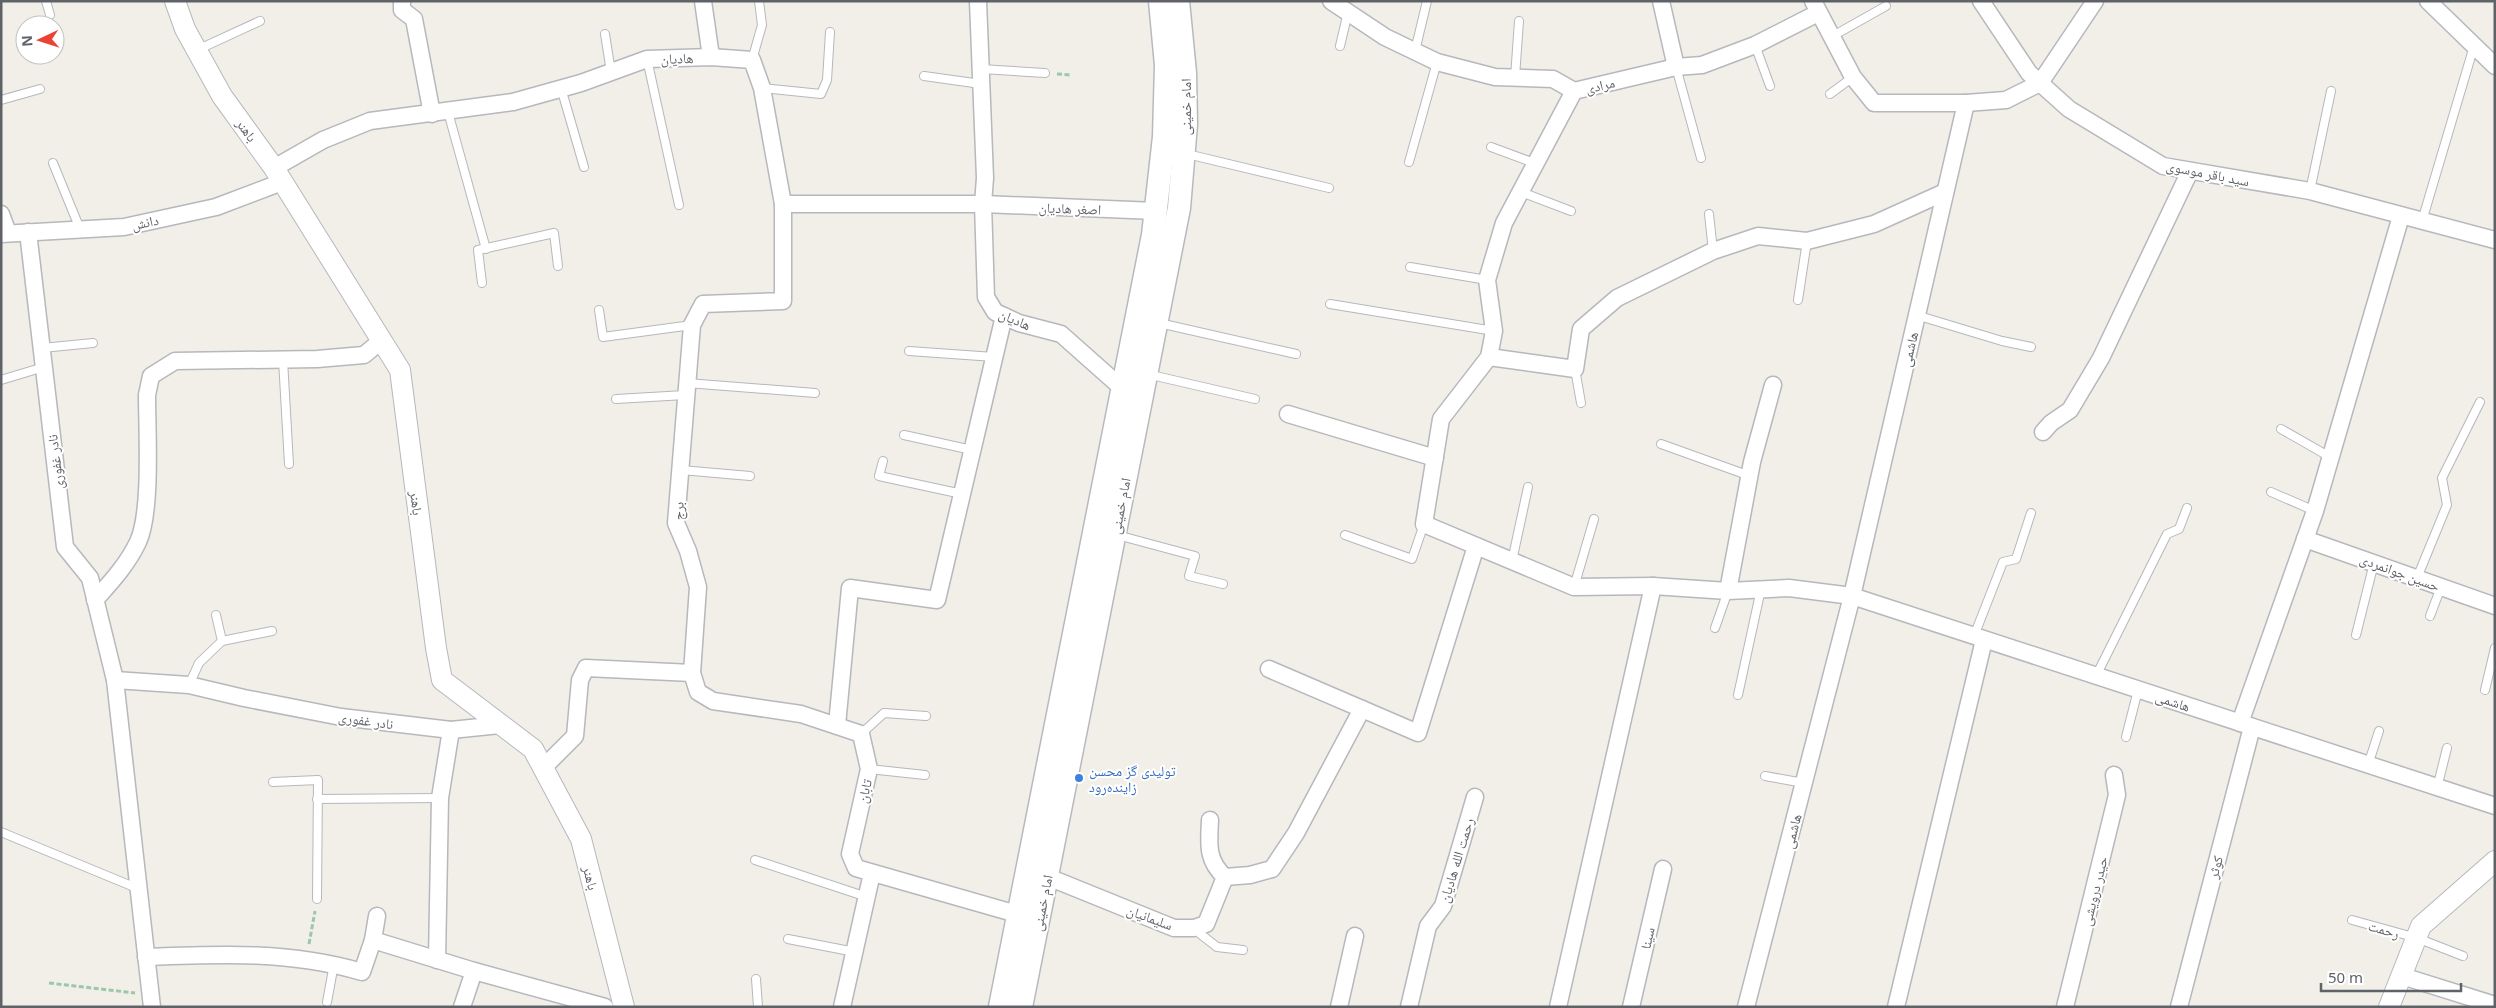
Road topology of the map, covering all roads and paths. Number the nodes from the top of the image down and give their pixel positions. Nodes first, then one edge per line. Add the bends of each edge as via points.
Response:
1 (46, 1) edge
2 (175, 1) edge
3 (402, 1) edge
4 (703, 1) edge
5 (759, 1) edge
6 (978, 1) edge
7 (1160, 1) edge
8 (1178, 1) edge
9 (1331, 1) edge
10 (1427, 1) edge
11 (1661, 1) edge
12 (1981, 1) edge
13 (2094, 1) edge
14 (2428, 1) edge
15 (1886, 6) dead end
16 (1816, 7) edge
17 (1348, 12) junction
18 (50, 15) dead end
19 (260, 21) dead end
20 (1519, 22) dead end
21 (830, 32) dead end
22 (605, 34) dead end
23 (1831, 37) junction
24 (1340, 46) dead end
25 (1755, 46) junction
26 (2474, 46) junction
27 (197, 50) junction
28 (1415, 51) junction
29 (711, 57) junction
30 (647, 58) junction
31 (752, 60) junction
32 (1438, 62) junction
33 (2495, 66) edge
34 (1676, 67) junction
35 (611, 72) junction
36 (1045, 73) dead end
37 (924, 76) dead end
38 (981, 77) junction
39 (1515, 77) junction
40 (1853, 77) junction
41 (2040, 83) junction
42 (1770, 86) dead end
43 (561, 88) junction
44 (762, 88) junction
45 (40, 89) dead end
46 (2331, 91) dead end
47 (1574, 92) junction
48 (1830, 94) dead end
49 (1, 100) edge
50 (1966, 103) junction
51 (440, 113) junction
52 (1491, 147) dead end
53 (1185, 153) junction
54 (1701, 158) dead end
55 (1409, 162) dead end
56 (53, 163) dead end
57 (1537, 164) junction
58 (584, 167) dead end
59 (2190, 171) junction
60 (278, 175) junction
61 (1329, 188) dead end
62 (2310, 191) junction
63 (1521, 192) junction
64 (1945, 192) junction
65 (783, 204) junction
66 (983, 204) junction
67 (679, 205) dead end
68 (1156, 211) junction
69 (1571, 212) dead end
70 (1, 214) edge
71 (1709, 214) dead end
72 (2401, 216) junction
73 (2422, 222) junction
74 (80, 229) junction
75 (28, 232) junction
76 (5, 233) edge
77 (2495, 240) edge
78 (1808, 241) junction
79 (486, 249) junction
80 (1713, 251) junction
81 (558, 266) dead end
82 (1410, 267) dead end
83 (1488, 280) junction
84 (482, 283) dead end
85 (1798, 300) dead end
86 (1330, 304) dead end
87 (599, 310) dead end
88 (1916, 315) junction
89 (1004, 316) junction
90 (1156, 322) junction
91 (692, 325) junction
92 (1494, 332) junction
93 (382, 340) junction
94 (93, 344) dead end
95 (2031, 347) dead end
96 (42, 348) junction
97 (909, 350) dead end
98 (1296, 354) dead end
99 (994, 357) junction
100 (1488, 357) junction
101 (283, 360) junction
102 (44, 367) junction
103 (1575, 369) junction
104 (1, 380) edge
105 (1774, 385) dead end
106 (1137, 386) junction
107 (685, 389) junction
108 (815, 393) dead end
109 (616, 399) dead end
110 (1255, 399) dead end
111 (2480, 402) dead end
112 (1581, 403) dead end
113 (1288, 414) dead end
114 (2281, 429) dead end
115 (2043, 432) dead end
116 (904, 436) dead end
117 (1661, 444) dead end
118 (972, 450) junction
119 (1435, 458) junction
120 (2330, 458) junction
121 (883, 461) dead end
122 (289, 464) dead end
123 (681, 470) junction
124 (750, 476) dead end
125 (1750, 476) junction
126 (1528, 487) dead end
127 (2271, 492) dead end
128 (962, 494) junction
129 (2187, 508) dead end
130 (2315, 511) junction
131 (2031, 513) dead end
132 (1594, 519) dead end
133 (1424, 524) junction
134 (1115, 535) junction
135 (1345, 535) dead end
136 (2305, 539) junction
137 (1476, 546) junction
138 (1512, 561) junction
139 (2374, 563) junction
140 (2417, 578) junction
141 (1223, 584) dead end
142 (1653, 586) junction
143 (1574, 587) junction
144 (2441, 587) junction
145 (1761, 589) junction
146 (1728, 591) junction
147 (1852, 596) junction
148 (94, 600) junction
149 (2495, 606) edge
150 (216, 615) dead end
151 (2430, 616) dead end
152 (1715, 628) dead end
153 (272, 631) dead end
154 (2356, 635) dead end
155 (1979, 638) junction
156 (222, 641) junction
157 (2495, 648) edge
158 (1269, 669) dead end
159 (692, 673) junction
160 (2096, 676) junction
161 (115, 680) junction
162 (190, 685) junction
163 (2138, 690) junction
164 (2485, 690) dead end
165 (1738, 695) dead end
166 (1362, 709) junction
167 (926, 716) dead end
168 (500, 725) junction
169 (836, 725) junction
170 (2246, 725) junction
171 (451, 730) junction
172 (2380, 731) dead end
173 (861, 734) junction
174 (2126, 737) dead end
175 (2447, 748) dead end
176 (2368, 765) junction
177 (543, 768) junction
178 (869, 769) junction
179 (925, 775) dead end
180 (1765, 776) dead end
181 (2114, 776) dead end
182 (273, 782) dead end
183 (1804, 784) junction
184 (2437, 788) junction
185 (1475, 797) dead end
186 (440, 798) junction
187 (317, 799) junction
188 (2495, 806) edge
189 (1210, 820) dead end
190 (1, 832) edge
191 (755, 860) dead end
192 (2493, 864) edge
193 (1663, 869) dead end
194 (872, 873) junction
195 (1225, 876) junction
196 (1048, 877) junction
197 (139, 889) junction
198 (867, 897) junction
199 (317, 899) joint
200 (1017, 914) junction
201 (377, 916) dead end
202 (2352, 920) dead end
203 (1194, 928) junction
204 (1355, 936) dead end
205 (2417, 938) junction
206 (788, 939) dead end
207 (373, 940) junction
208 (1243, 950) dead end
209 (854, 952) junction
210 (2462, 956) dead end
211 (146, 957) junction
212 (306, 960) junction
213 (437, 960) junction
214 (334, 964) junction
215 (474, 971) junction
216 (2402, 976) junction
217 (756, 979) dead end
218 (49, 983) dead end
219 (151, 1001) edge
220 (327, 1002) dead end
221 (2495, 1005) edge
222 (462, 1007) edge
223 (605, 1007) edge
224 (624, 1007) edge
225 (758, 1007) edge
226 (842, 1007) edge
227 (1000, 1007) edge
228 (1021, 1007) edge
229 (1339, 1007) edge
230 (1409, 1007) edge
231 (1558, 1007) edge
232 (1631, 1007) edge
233 (1746, 1007) edge
234 (1896, 1007) edge
235 (2066, 1007) edge
236 (2179, 1007) edge
237 (2389, 1007) edge

1 - 18 lane
2 - 27 street, باهنر
3 - 51 street via 402,10 414,19
4 - 29 street
5 - 31 lane via 762,25
6 - 38 street, هادیان
7 - 68 main road, امام خمینی via 1166,65 1164,137
8 - 53 main road, امام خمینی via 1185,73
9 - 17 street, مرادی
10 - 28 lane
11 - 34 street
12 - 41 street, سید باقر موسوی via 2029,72
13 - 41 street
14 - 26 street
15 - 23 lane
16 - 23 street
16 - 25 street, مرادی
17 - 24 lane
17 - 28 street, مرادی via 1385,37
19 - 27 lane
20 - 39 lane
21 - 44 lane via 827,80 821,94
22 - 35 lane
23 - 40 street
25 - 34 street, مرادی via 1702,65
25 - 42 lane
26 - 33 street
26 - 73 lane
27 - 60 street, باهنر via 222,96
28 - 32 street, مرادی
29 - 30 street, هادیان
29 - 31 street, هادیان
30 - 35 street, هادیان
30 - 67 lane
31 - 44 street
32 - 39 street, مرادی via 1495,77
32 - 55 lane
34 - 47 street, مرادی
34 - 54 lane
35 - 43 street, هادیان
36 - 38 lane
37 - 38 lane
38 - 66 street, هادیان
39 - 47 street, مرادی via 1552,78
40 - 48 lane
40 - 50 street via 1874,103
41 - 50 street via 2006,100
41 - 59 street, سید باقر موسوی via 2069,109 2163,166
43 - 51 street, هادیان via 513,102
43 - 58 lane
44 - 65 street
45 - 49 lane
46 - 62 lane
47 - 57 street
50 - 64 street, هاشمی
51 - 60 street, هادیان via 370,121 323,140
51 - 79 lane
52 - 57 lane
53 - 61 lane
53 - 90 main road, امام خمینی via 1179,208
56 - 74 lane
57 - 63 street
59 - 62 street, سید باقر موسوی
59 - 115 street via 2101,358 2070,410
60 - 74 street, دانش via 216,207 124,227
60 - 93 street, باهنر
62 - 72 street, سید باقر موسوی
63 - 69 lane
63 - 83 street via 1504,222
64 - 78 street via 1874,224
64 - 88 street, هاشمی
65 - 66 street
65 - 91 street, برج via 783,301 703,304
66 - 68 street, اصغر هادیان
66 - 89 street, هادیان via 986,297 995,312
68 - 106 main road, امام خمینی
70 - 76 street
71 - 80 lane
72 - 73 street, سید باقر موسوی
72 - 120 street, کوثر
73 - 77 street, سید باقر موسوی
74 - 75 street, دانش
75 - 76 street, دانش
75 - 96 street, نادر غفوری
78 - 80 street via 1758,236
78 - 85 lane
79 - 81 lane via 554,233
79 - 84 lane via 478,250
80 - 103 street via 1617,298 1580,328
82 - 83 lane
83 - 92 street
86 - 92 lane
87 - 91 lane via 603,337
88 - 95 lane
88 - 147 street, هاشمی
89 - 99 street
89 - 106 street, هادیان via 1061,334
90 - 98 lane
90 - 106 main road, امام خمینی
91 - 107 street, برج
92 - 100 street
93 - 101 street via 364,355
93 - 168 street, باهنر via 400,370 442,680
94 - 96 lane
96 - 102 street, نادر غفوری
97 - 99 lane
99 - 118 street
100 - 103 street
100 - 119 street via 1441,420
101 - 122 lane
101 - 148 street via 175,361 151,376 147,395 146,513 139,541 122,569
102 - 104 lane
102 - 148 street, نادر غفوری via 65,547 90,578
103 - 112 lane
105 - 125 street
106 - 110 lane
106 - 134 main road, امام خمینی
106 - 200 main road, امام خمینی
107 - 108 lane
107 - 109 lane
107 - 123 street, برج
111 - 140 lane via 2442,478 2447,506
113 - 119 street
114 - 120 lane
116 - 118 lane
117 - 125 lane
118 - 128 street
119 - 133 street
120 - 130 street, کوثر
121 - 128 lane via 879,476
123 - 124 lane
123 - 159 street, برج via 676,523 698,587
125 - 146 street
126 - 138 lane
127 - 130 lane
128 - 169 street via 937,600 850,588
129 - 160 lane via 2179,529 2166,534
130 - 136 street, کوثر
131 - 155 lane via 2016,559 2003,562
132 - 143 lane
133 - 135 lane via 1412,559
133 - 137 street
134 - 141 lane via 1195,556 1189,576
134 - 196 main road, امام خمینی
136 - 139 street, حسین جوانمردی
136 - 170 street, کوثر
137 - 138 street
137 - 166 street via 1418,733
138 - 143 street
139 - 140 street, حسین جوانمردی
139 - 154 lane
140 - 144 street, حسین جوانمردی
142 - 143 street
142 - 146 street
142 - 231 street
144 - 149 street, حسین جوانمردی
144 - 151 lane
145 - 146 street
145 - 147 street via 1789,588
145 - 165 lane
146 - 152 lane
147 - 155 street, هاشمی
147 - 183 street, هاشمی
148 - 161 street, نادر غفوری
150 - 156 lane
153 - 156 lane
155 - 160 street, هاشمی
155 - 234 street
156 - 162 lane via 199,663
157 - 164 lane
158 - 166 street
159 - 169 street via 698,692 714,701 801,714
159 - 177 street via 586,668 580,680 575,736
160 - 163 street, هاشمی
161 - 162 street, نادر غفوری
161 - 197 street, نادر غفوری
162 - 171 street, نادر غفوری via 341,717
163 - 170 street, هاشمی
163 - 174 lane
166 - 195 street via 1296,833 1272,869 1250,875
167 - 173 lane via 884,713
168 - 171 street, نادر غفوری
168 - 177 street, باهنر via 533,749
169 - 173 street
170 - 176 street, هاشمی
170 - 236 street, کوثر
171 - 186 street
172 - 176 lane
173 - 178 street, تابان
175 - 184 lane
176 - 184 street, هاشمی
177 - 224 street, باهنر via 581,838
178 - 179 lane
178 - 194 street, تابان via 850,854 856,868
180 - 183 lane
181 - 235 street, حیدر درویشی via 2118,795
182 - 187 lane via 318,780
183 - 233 street, هاشمی
184 - 188 street, هاشمی
185 - 230 street, رحمت الله هادیان via 1443,906 1428,926
186 - 187 lane
186 - 213 street
187 - 199 lane
189 - 195 street via 1209,851 1214,867
190 - 197 lane
191 - 198 lane
192 - 205 street via 2421,926
193 - 232 street, سینا
194 - 198 street
194 - 200 street, تابان
195 - 203 street via 1206,924
196 - 203 street, سلیمانیان via 1174,928
196 - 228 main road, امام خمینی
197 - 211 street, نادر غفوری
198 - 209 street
199 - 212 path
200 - 227 main road, امام خمینی
201 - 207 street
202 - 205 lane, رحمت
203 - 208 lane via 1217,947
204 - 229 street
205 - 210 lane, رحمت
205 - 216 street
206 - 209 lane
207 - 213 street
207 - 214 street via 362,972
209 - 226 street
211 - 212 street via 232,954
211 - 219 street, نادر غفوری
212 - 214 street
213 - 215 street
214 - 220 lane
215 - 222 street
215 - 223 street
216 - 221 street
216 - 237 street
217 - 225 lane
218 - 219 path

